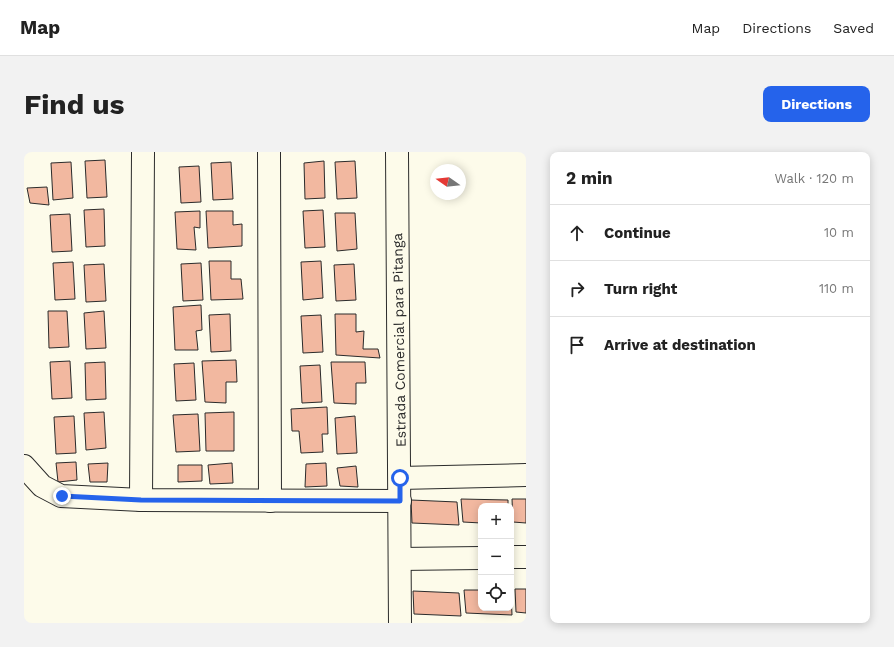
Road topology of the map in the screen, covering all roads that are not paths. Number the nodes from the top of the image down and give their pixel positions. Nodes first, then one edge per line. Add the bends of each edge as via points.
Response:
1 (143, 152) edge
2 (270, 152) edge
3 (397, 152) edge
4 (24, 466) edge
5 (526, 475) edge
6 (400, 478) junction
7 (141, 500) junction
8 (270, 500) junction
9 (400, 501) junction
10 (514, 557) edge
11 (526, 557) edge
12 (478, 558) edge
13 (400, 559) junction
14 (400, 623) edge

1 - 7 street
2 - 8 street
3 - 6 street, Estrada Comercial para Pitanga
4 - 7 street via 42,486 62,496
5 - 6 street
6 - 9 street, Estrada Comercial para Pitanga
7 - 8 street
8 - 9 street
9 - 13 street, Estrada Comercial para Pitanga
10 - 11 street
12 - 13 street
13 - 14 street, Estrada Comercial para Pitanga

